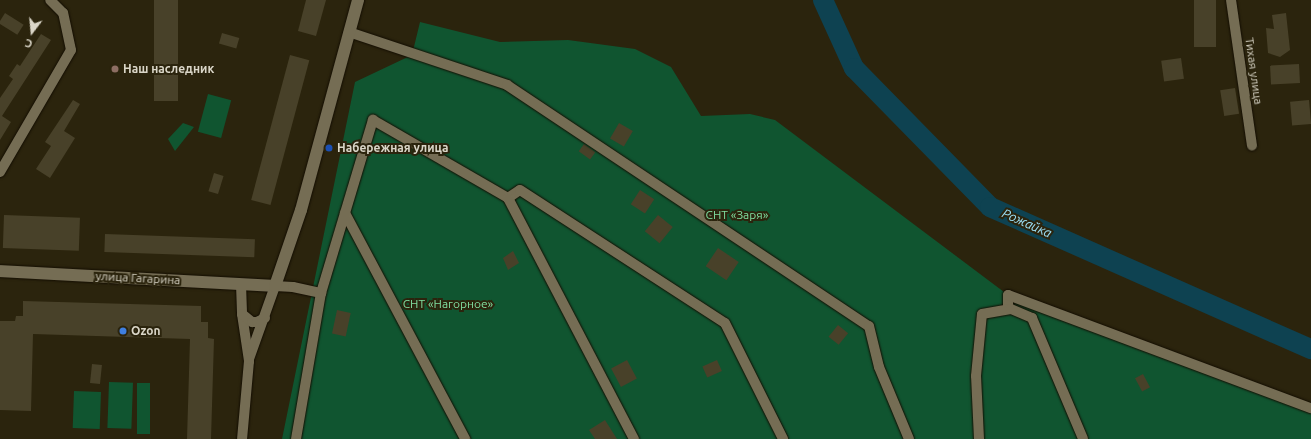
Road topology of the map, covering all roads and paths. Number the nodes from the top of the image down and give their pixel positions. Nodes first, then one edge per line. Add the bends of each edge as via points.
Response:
1 (50, 0) edge
2 (358, 0) edge
3 (1231, 0) edge
4 (349, 32) junction
5 (1252, 145) dead end
6 (0, 172) edge
7 (508, 198) junction
8 (345, 214) junction
9 (0, 271) edge
10 (241, 284) junction
11 (275, 286) junction
12 (321, 293) junction
13 (1008, 309) junction
14 (242, 314) junction
15 (265, 318) junction
16 (248, 361) junction
17 (1311, 408) edge
18 (242, 439) edge
19 (296, 439) edge
20 (465, 439) edge
21 (634, 439) edge
22 (783, 439) edge
23 (909, 439) edge
24 (979, 439) edge
25 (1083, 439) edge

1 - 6 street via 63,13 71,50
2 - 4 street
3 - 5 street, Тихая улица
4 - 11 street via 301,210
4 - 23 street via 507,85 869,326 879,367
7 - 8 street via 373,120
7 - 21 street
7 - 22 street via 520,190 725,323
8 - 12 street
8 - 20 street
9 - 10 street, улица Гагарина
10 - 11 street, улица Гагарина
10 - 14 street
11 - 12 street
11 - 15 street
12 - 19 street
13 - 17 street via 1008,295
13 - 24 street via 982,314 976,376
13 - 25 street via 1032,318
14 - 15 street via 252,322
14 - 16 street
15 - 16 street
16 - 18 street

